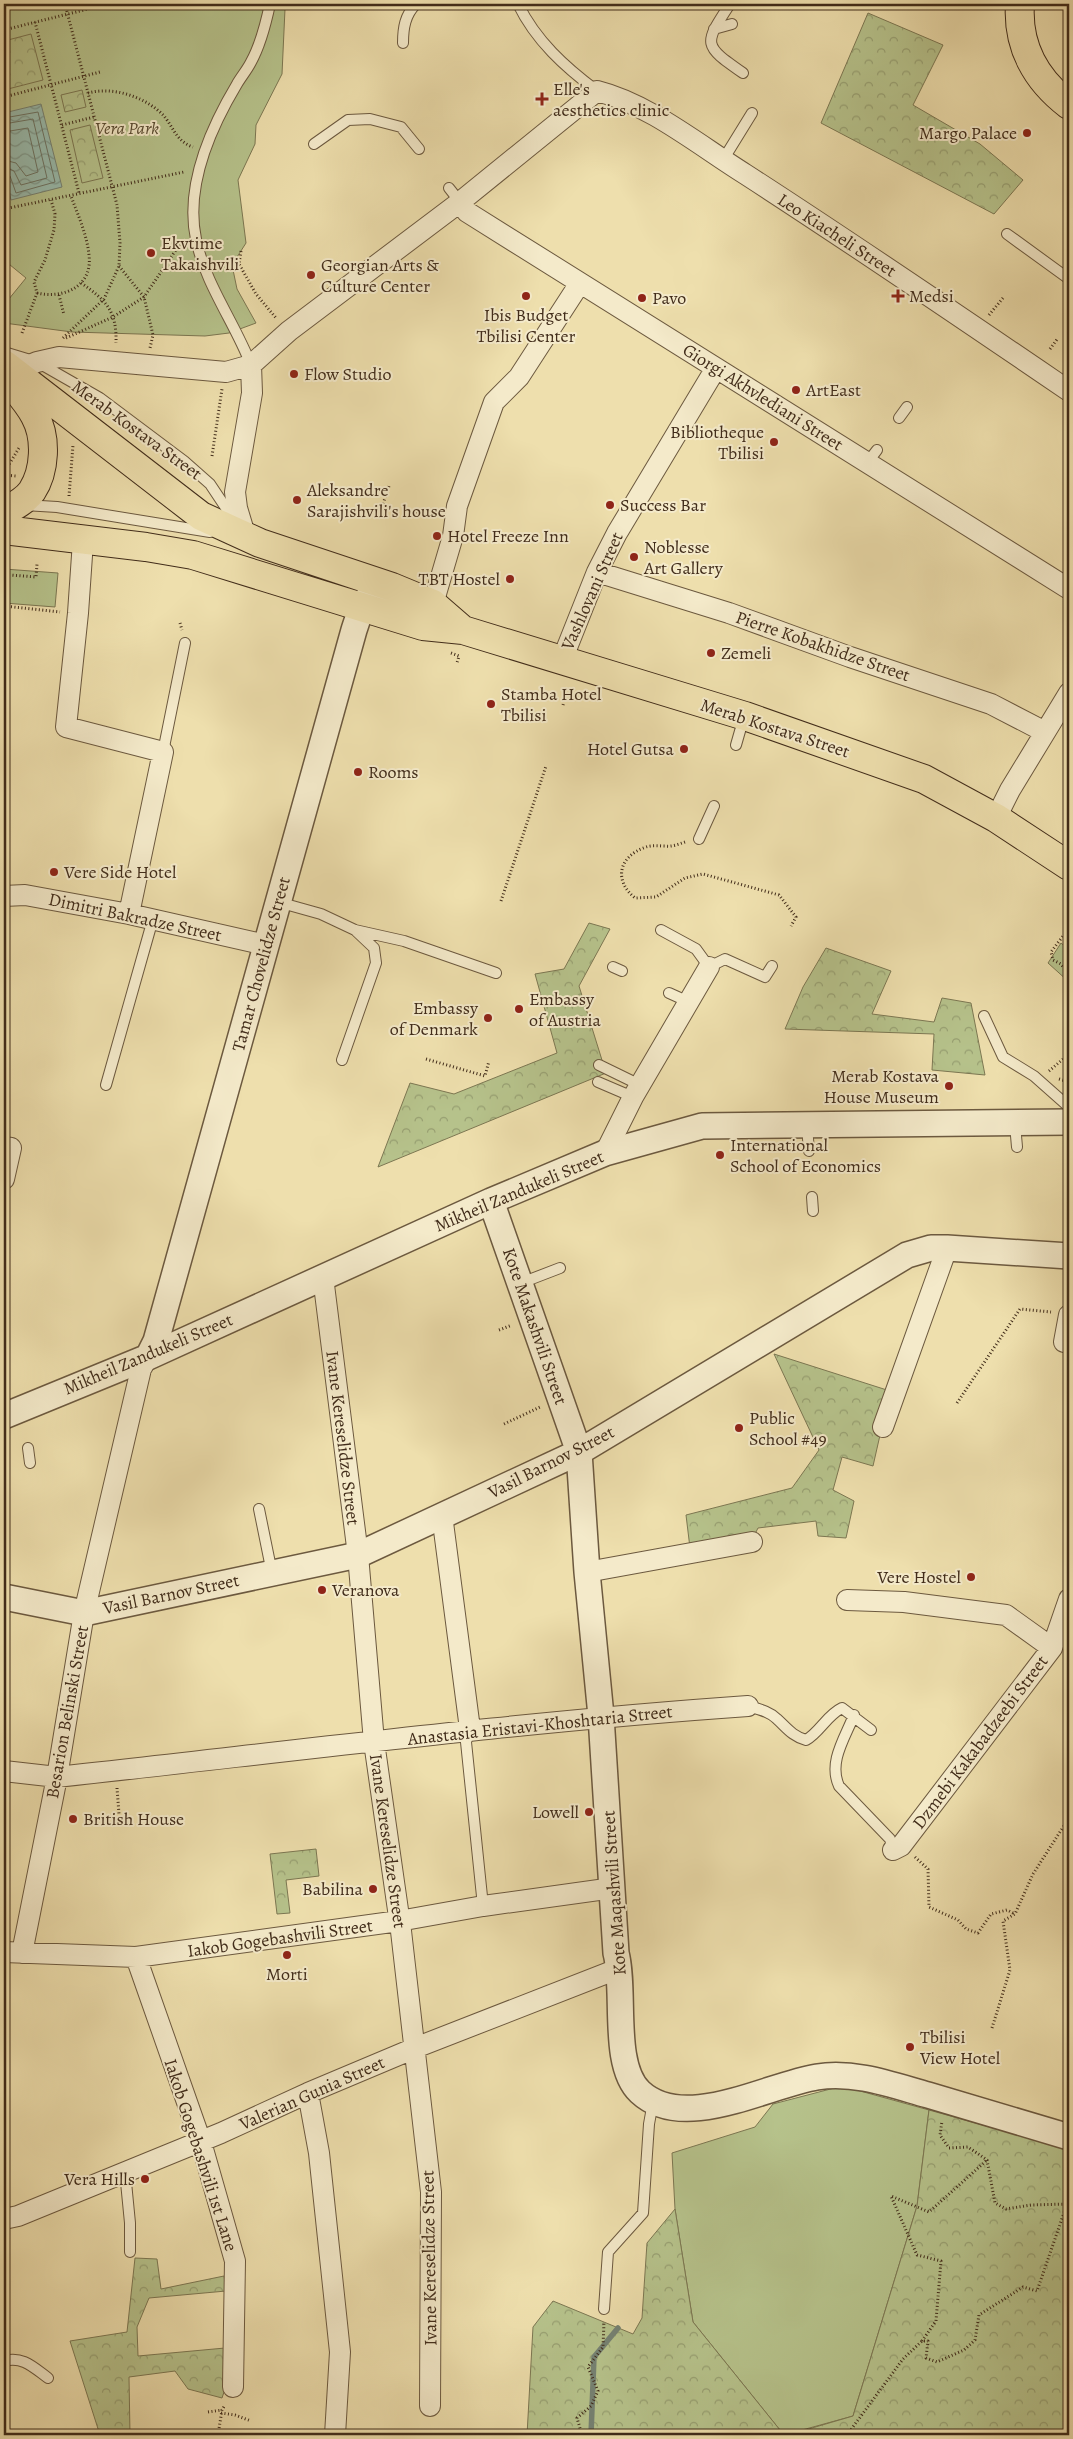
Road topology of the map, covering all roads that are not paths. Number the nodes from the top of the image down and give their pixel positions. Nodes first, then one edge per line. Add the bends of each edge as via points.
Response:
1 (270, 4) edge
2 (416, 4) edge
3 (518, 4) edge
4 (730, 4) edge
5 (1022, 8) edge
6 (732, 24) dead end
7 (714, 29) junction
8 (403, 43) dead end
9 (743, 73) dead end
10 (597, 92) junction
11 (1069, 105) edge
12 (752, 113) dead end
13 (314, 144) dead end
14 (419, 149) dead end
15 (723, 160) junction
16 (455, 195) junction
17 (1007, 234) dead end
18 (1069, 279) edge
19 (580, 283) junction
20 (12, 365) edge
21 (251, 365) junction
22 (716, 368) junction
23 (1069, 392) edge
24 (907, 408) dead end
25 (899, 418) dead end
26 (8, 507) edge
27 (4, 530) edge
28 (246, 538) junction
29 (83, 541) junction
30 (597, 572) junction
31 (392, 587) junction
32 (1069, 589) edge
33 (432, 604) junction
34 (362, 606) junction
35 (463, 630) junction
36 (186, 643) dead end
37 (562, 660) junction
38 (1069, 693) edge
39 (745, 716) junction
40 (1045, 732) junction
41 (736, 745) dead end
42 (163, 752) junction
43 (714, 806) dead end
44 (996, 818) junction
45 (699, 839) road end
46 (1069, 866) edge
47 (4, 896) edge
48 (278, 902) junction
49 (129, 914) junction
50 (153, 919) junction
51 (355, 930) junction
52 (661, 930) dead end
53 (266, 945) junction
54 (772, 966) dead end
55 (709, 967) junction
56 (496, 973) dead end
57 (669, 993) dead end
58 (689, 1002) junction
59 (984, 1016) dead end
60 (342, 1060) dead end
61 (599, 1065) dead end
62 (598, 1082) dead end
63 (106, 1085) dead end
64 (637, 1091) junction
65 (1069, 1107) edge
66 (1069, 1122) edge
67 (807, 1126) junction
68 (4, 1147) edge
69 (809, 1151) dead end
70 (605, 1153) junction
71 (4, 1179) edge
72 (812, 1197) dead end
73 (490, 1201) junction
74 (813, 1211) dead end
75 (947, 1248) junction
76 (1069, 1256) edge
77 (560, 1268) dead end
78 (323, 1277) junction
79 (520, 1284) junction
80 (1064, 1314) edge
81 (1064, 1342) dead end
82 (148, 1356) junction
83 (15, 1415) edge
84 (883, 1426) dead end
85 (28, 1448) dead end
86 (578, 1452) junction
87 (30, 1463) dead end
88 (259, 1509) dead end
89 (442, 1515) junction
90 (752, 1542) dead end
91 (358, 1555) junction
92 (587, 1572) junction
93 (272, 1573) junction
94 (4, 1597) edge
95 (1069, 1599) edge
96 (847, 1600) dead end
97 (84, 1612) junction
98 (1052, 1648) junction
99 (748, 1706) joint
100 (854, 1715) junction
101 (601, 1716) junction
102 (470, 1729) junction
103 (871, 1730) dead end
104 (374, 1742) junction
105 (4, 1771) edge
106 (57, 1776) junction
107 (893, 1850) joint
108 (613, 1888) junction
109 (484, 1906) junction
110 (399, 1921) junction
111 (13, 1953) edge
112 (136, 1957) junction
113 (620, 1968) junction
114 (415, 2048) junction
115 (308, 2093) junction
116 (653, 2101) junction
117 (1069, 2137) edge
118 (201, 2142) junction
119 (125, 2172) junction
120 (4, 2219) edge
121 (130, 2252) dead end
122 (604, 2309) road end
123 (4, 2361) edge
124 (48, 2378) dead end
125 (233, 2387) dead end
126 (430, 2406) dead end
127 (335, 2435) edge

1 - 21 lane via 252,62 236,85 206,150 194,190 196,241
2 - 8 lane via 409,11 403,28
3 - 10 lane via 528,24 547,48
4 - 7 lane
5 - 11 main road via 1023,42 1038,75
6 - 7 lane
7 - 9 lane via 711,48
10 - 15 street, Leo Kiacheli Street via 632,104
10 - 16 street
12 - 15 lane
13 - 14 lane via 348,120 370,119 401,127
15 - 23 street, Leo Kiacheli Street via 848,240
16 - 19 street, Giorgi Akhvlediani Street via 467,212
16 - 21 street
17 - 18 lane
19 - 22 street, Giorgi Akhvlediani Street
19 - 33 street via 518,376 494,402 457,506 453,536
20 - 21 street via 59,357 226,372
20 - 26 main road via 36,417 43,441 41,465 32,491
20 - 28 main road, Merab Kostava Street via 186,505
21 - 28 street via 252,393 235,492
22 - 30 street, Vashlovani Street
22 - 32 street, Giorgi Akhvlediani Street via 872,457
24 - 25 lane
26 - 28 lane via 68,509
27 - 29 main road, Merab Kostava Street
28 - 31 main road, Merab Kostava Street
29 - 34 main road, Merab Kostava Street via 171,551 220,562
29 - 42 street via 66,727
30 - 37 street, Vashlovani Street
30 - 40 street, Pierre Kobakhidze Street via 729,613 991,704
31 - 33 main road, Merab Kostava Street
31 - 34 street via 373,593
33 - 35 main road, Merab Kostava Street
34 - 35 main road, Merab Kostava Street via 424,626
34 - 48 street, Tamar Chovelidze Street
35 - 37 main road, Merab Kostava Street
36 - 42 lane
37 - 39 main road, Merab Kostava Street
38 - 40 street
39 - 41 lane
39 - 44 main road, Merab Kostava Street via 924,779
40 - 44 street
42 - 49 street
43 - 45 lane
44 - 46 main road, Merab Kostava Street
47 - 49 street, Dimitri Bakradze Street via 25,895
48 - 51 lane via 322,914
48 - 53 street, Tamar Chovelidze Street
49 - 50 street, Dimitri Bakradze Street
50 - 53 street, Dimitri Bakradze Street
50 - 63 lane
51 - 56 lane via 404,941
51 - 60 lane via 374,948 376,963
52 - 55 lane via 696,949
53 - 82 street, Tamar Chovelidze Street via 156,1341
54 - 55 lane via 764,977 725,959
55 - 58 street
57 - 58 lane
58 - 64 street
59 - 65 lane via 1004,1057 1034,1076
61 - 64 lane
62 - 64 lane
64 - 70 street
66 - 67 street, Mikheil Zandukeli Street via 1016,1136
67 - 69 lane
67 - 70 street, Mikheil Zandukeli Street via 702,1126
68 - 71 street via 11,1148
70 - 73 street, Mikheil Zandukeli Street
72 - 74 lane
73 - 78 street, Mikheil Zandukeli Street
73 - 79 street, Kote Makashvili Street
75 - 76 street, Vasil Barnov Street
75 - 84 street
75 - 86 street, Vasil Barnov Street via 923,1250 888,1264
77 - 79 lane
78 - 82 street, Mikheil Zandukeli Street
78 - 91 street, Ivane Kereselidze Street
79 - 86 street, Kote Makashvili Street
80 - 81 street
82 - 83 street, Mikheil Zandukeli Street
82 - 97 street, Besarion Belinski Street via 141,1368
85 - 87 lane
86 - 89 street, Vasil Barnov Street
86 - 92 street, Kote Maqashvili Street
88 - 93 lane
89 - 91 street, Vasil Barnov Street
89 - 102 street
90 - 92 street
91 - 93 street, Vasil Barnov Street
91 - 104 street, Ivane Kereselidze Street
92 - 101 street, Kote Maqashvili Street
93 - 97 street, Vasil Barnov Street
94 - 97 street, Vasil Barnov Street
95 - 98 street, Dzmebi Kakabadzeebi Street
96 - 98 street via 904,1602 1006,1615
97 - 106 street, Besarion Belinski Street
98 - 107 street, Dzmebi Kakabadzeebi Street via 901,1846
99 - 100 lane via 762,1709 796,1737 806,1740 842,1708
99 - 101 street, Anastasia Eristavi-Khoshtaria Street
100 - 103 lane
100 - 107 lane via 838,1752 835,1776 839,1786 890,1839
101 - 102 street, Anastasia Eristavi-Khoshtaria Street
101 - 108 street, Kote Maqashvili Street
102 - 104 street, Anastasia Eristavi-Khoshtaria Street
102 - 109 lane via 466,1742
104 - 106 street, Anastasia Eristavi-Khoshtaria Street
104 - 110 street, Ivane Kereselidze Street
105 - 106 street, Anastasia Eristavi-Khoshtaria Street
106 - 111 street, Besarion Belinski Street
108 - 109 street, Iakob Gogebashvili Street
108 - 113 street, Kote Maqashvili Street via 616,1953
109 - 110 street, Iakob Gogebashvili Street
110 - 112 street, Iakob Gogebashvili Street
110 - 114 street, Ivane Kereselidze Street
111 - 112 street, Iakob Gogebashvili Street
112 - 118 street, Iakob Gogebashvili 1st Lane
113 - 114 street, Valerian Gunia Street
113 - 116 street, Kote Maqashvili Street via 623,2049 628,2076 640,2092
114 - 115 street, Valerian Gunia Street
114 - 126 street, Ivane Kereselidze Street via 431,2192
115 - 118 street, Valerian Gunia Street
115 - 127 street via 319,2153 340,2352
116 - 117 street via 676,2109 702,2108 818,2077 863,2077
116 - 122 lane via 643,2213 608,2252
118 - 119 street, Valerian Gunia Street
118 - 125 street, Iakob Gogebashvili 1st Lane via 235,2261
119 - 120 street, Valerian Gunia Street
119 - 121 lane
123 - 124 lane via 24,2360

